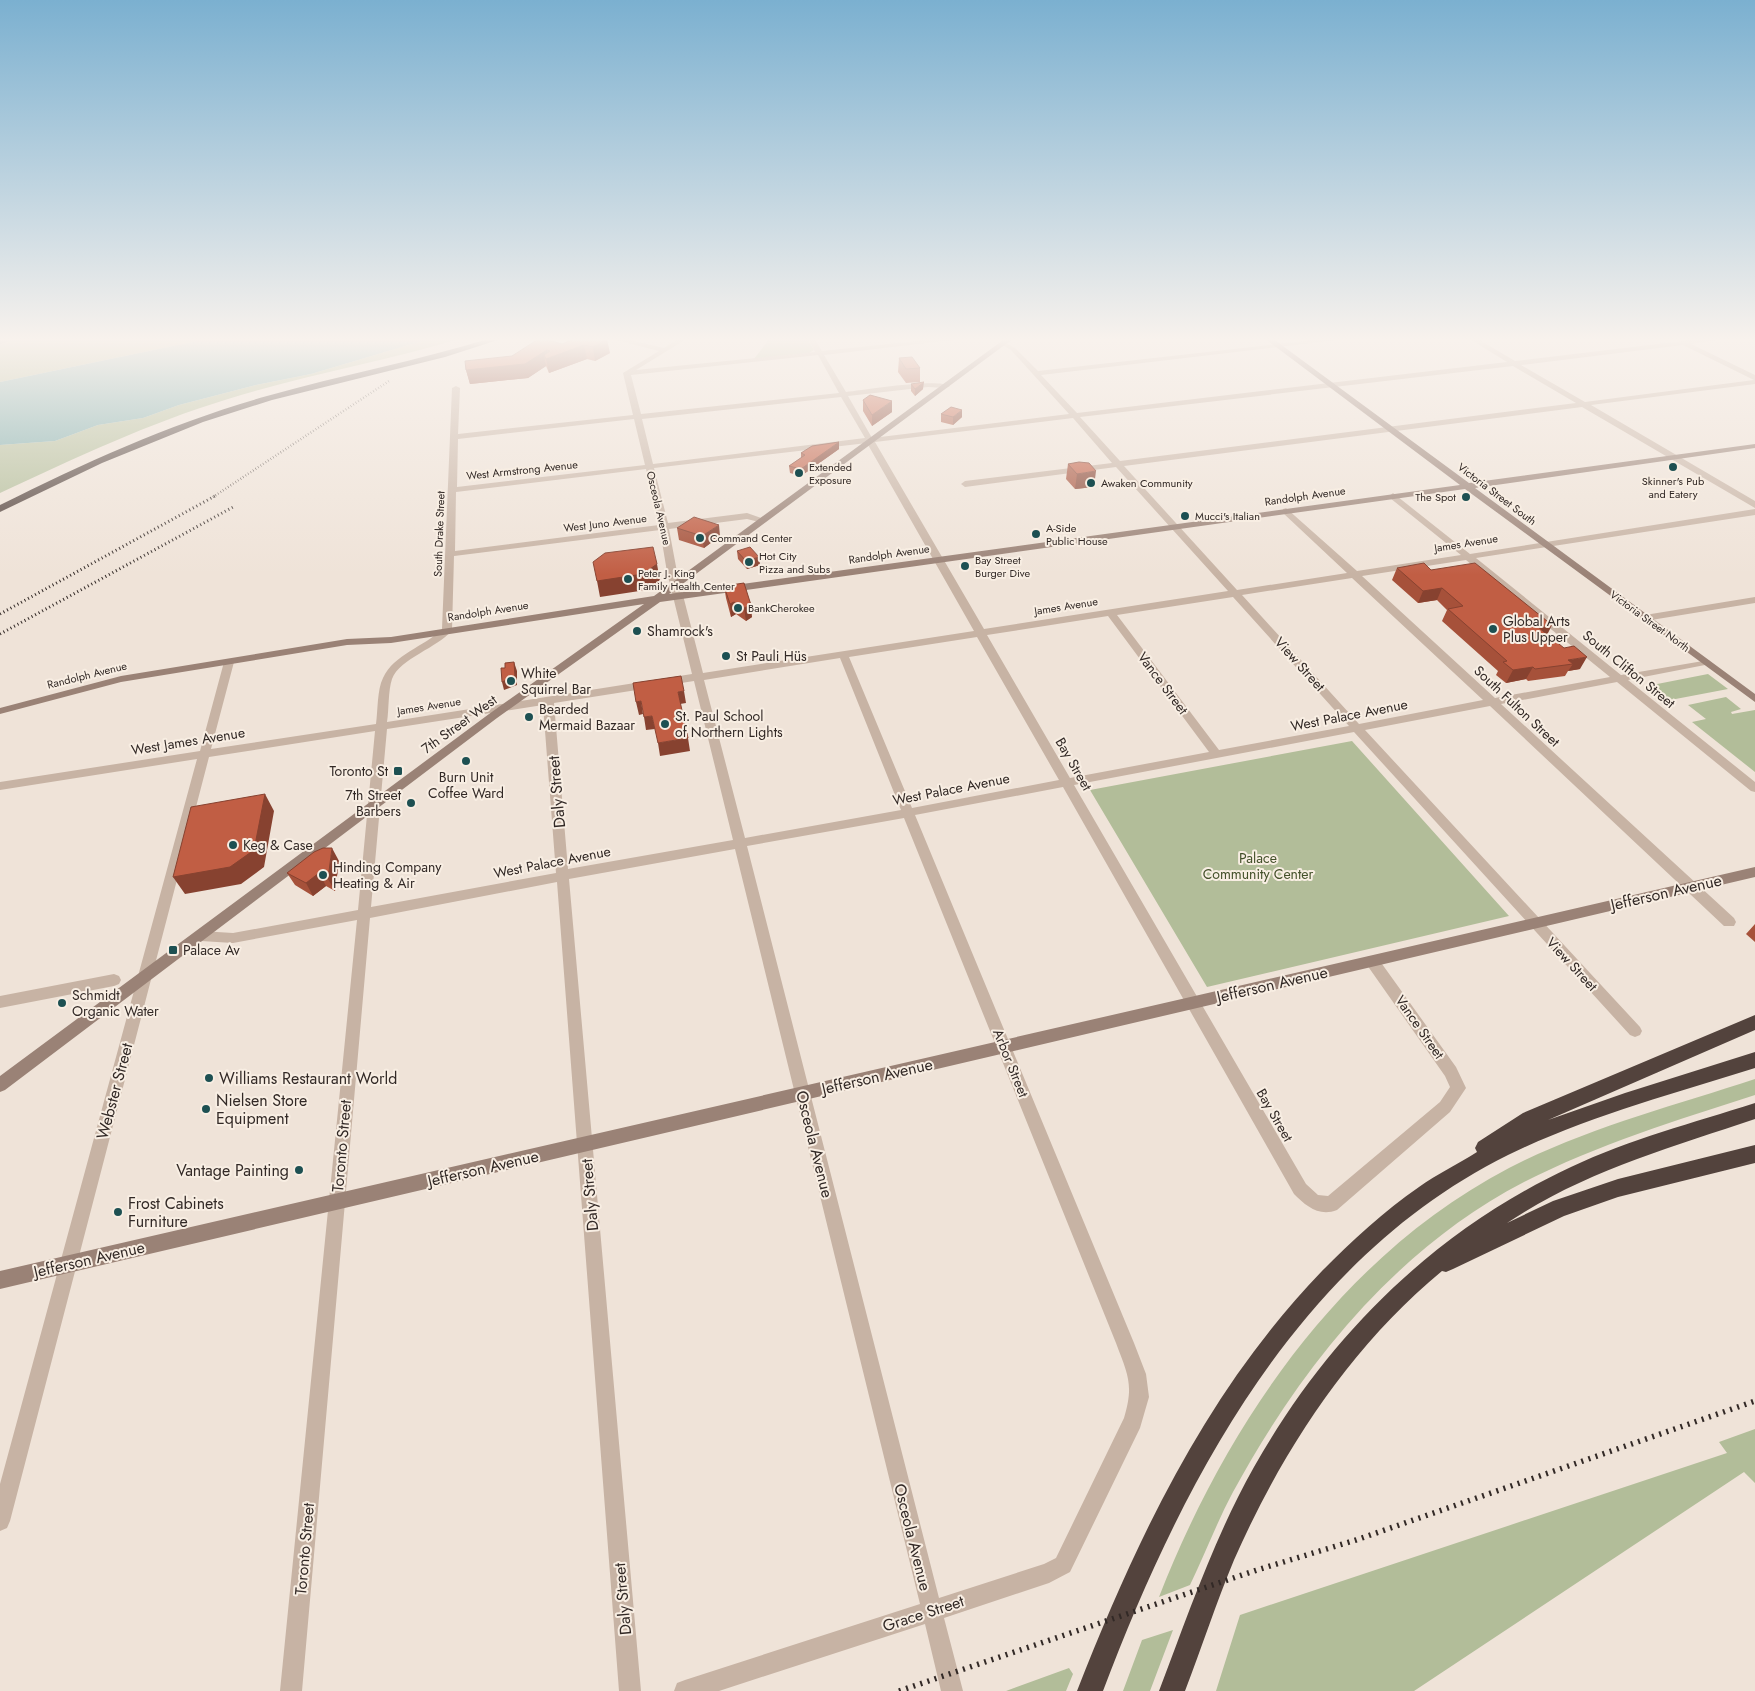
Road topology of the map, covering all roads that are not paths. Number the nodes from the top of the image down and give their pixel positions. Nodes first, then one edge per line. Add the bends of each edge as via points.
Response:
1 (194, 417) edge
2 (207, 417) edge
3 (455, 417) edge
4 (636, 417) joint
5 (857, 417) edge
6 (904, 417) edge
7 (1059, 417) edge
8 (1076, 417) edge
9 (1374, 417) edge
10 (1488, 417) edge
11 (1604, 417) edge
12 (1390, 429) junction
13 (454, 437) junction
14 (871, 441) junction
15 (1755, 446) edge
16 (1673, 457) junction
17 (1117, 464) junction
18 (649, 467) junction
19 (966, 484) dead end
20 (1466, 486) junction
21 (452, 490) junction
22 (1392, 496) junction
23 (0, 502) edge
24 (1755, 505) edge
25 (0, 509) edge
26 (1286, 511) junction
27 (1755, 512) edge
28 (763, 520) junction
29 (1175, 526) junction
30 (664, 527) junction
31 (1544, 543) junction
32 (450, 554) junction
33 (1467, 556) junction
34 (939, 560) junction
35 (1352, 574) junction
36 (677, 590) junction
37 (1234, 592) junction
38 (654, 600) junction
39 (1755, 600) edge
40 (1110, 612) junction
41 (1645, 618) junction
42 (447, 630) junction
43 (980, 632) junction
44 (843, 654) junction
45 (229, 662) junction
46 (1705, 662) junction
47 (698, 676) junction
48 (1618, 678) junction
49 (1755, 699) edge
50 (548, 700) junction
51 (1491, 702) junction
52 (510, 705) junction
53 (0, 711) edge
54 (381, 726) junction
55 (1356, 727) junction
56 (203, 753) junction
57 (1217, 755) junction
58 (1068, 783) junction
59 (0, 786) edge
60 (1755, 788) edge
61 (374, 806) junction
62 (908, 812) junction
63 (741, 843) junction
64 (1755, 872) edge
65 (563, 875) junction
66 (1690, 887) junction
67 (363, 914) junction
68 (1729, 922) dead end
69 (1535, 923) junction
70 (201, 936) junction
71 (1372, 961) junction
72 (145, 978) junction
73 (114, 980) dead end
74 (0, 1002) edge
75 (1193, 1002) junction
76 (1755, 1022) edge
77 (1635, 1031) dead end
78 (1004, 1046) junction
79 (1755, 1060) edge
80 (0, 1085) edge
81 (802, 1093) junction
82 (1755, 1111) edge
83 (585, 1144) junction
84 (1755, 1154) edge
85 (1430, 1191) junction
86 (336, 1202) junction
87 (1314, 1202) joint
88 (67, 1264) junction
89 (1420, 1275) junction
90 (0, 1280) edge
91 (1106, 1474) joint
92 (0, 1521) edge
93 (932, 1610) junction
94 (291, 1691) edge
95 (630, 1691) edge
96 (685, 1691) edge
97 (952, 1691) edge
98 (1090, 1691) edge
99 (1172, 1691) edge

1 - 23 highway via 121,444
2 - 25 highway via 112,454
3 - 13 street, South Drake Street
4 - 13 street
4 - 18 street, Osceola Avenue
5 - 14 street, Bay Street
6 - 14 street
7 - 14 street, West Armstrong Avenue
8 - 17 street, View Street
9 - 12 street, Victoria Street South
10 - 12 street
11 - 16 street
12 - 17 street
12 - 20 street, Victoria Street South
13 - 21 street, South Drake Street
14 - 18 street, West Armstrong Avenue
14 - 28 street
14 - 34 street, Bay Street
15 - 16 street, Randolph Avenue
16 - 20 street, Randolph Avenue
16 - 24 street
17 - 19 street
17 - 29 street, View Street
18 - 21 street, West Armstrong Avenue
18 - 30 street, Osceola Avenue
20 - 22 street, Randolph Avenue
20 - 31 street, Victoria Street South
21 - 32 street, South Drake Street
22 - 26 street, Randolph Avenue
22 - 33 street, South Clifton Street
26 - 29 street, Randolph Avenue
26 - 35 street, South Fulton Street
27 - 31 street, James Avenue
28 - 30 street, West Juno Avenue via 747,516
28 - 36 street
29 - 34 street, Randolph Avenue
29 - 37 street, View Street
30 - 32 street, West Juno Avenue
30 - 36 street, Osceola Avenue
31 - 33 street, James Avenue
31 - 41 street, Victoria Street North
32 - 42 street, South Drake Street
33 - 35 street, James Avenue
33 - 48 street, South Clifton Street
34 - 36 street, Randolph Avenue
34 - 43 street, Bay Street
35 - 37 street, James Avenue
35 - 51 street, South Fulton Street
36 - 38 street, Randolph Avenue
36 - 47 street, Osceola Avenue
37 - 40 street, James Avenue
37 - 55 street, View Street
38 - 42 street, Randolph Avenue
38 - 52 street, 7th Street West
39 - 41 street
40 - 43 street, James Avenue
40 - 57 street, Vance Street
41 - 46 street, Victoria Street North
42 - 45 street, Randolph Avenue via 390,640 347,642
42 - 54 street, Toronto Street via 390,673
43 - 44 street, James Avenue
43 - 58 street, Bay Street
44 - 47 street, James Avenue
44 - 62 street, Arbor Street
45 - 53 street, Randolph Avenue via 121,679
45 - 56 street, Webster Street
46 - 48 street, West Palace Avenue
46 - 49 street, Victoria Street North
47 - 50 street, James Avenue
47 - 63 street, Osceola Avenue
48 - 51 street, West Palace Avenue
48 - 60 street, South Clifton Street
50 - 52 street, James Avenue
50 - 65 street, Daly Street
51 - 55 street, West Palace Avenue
51 - 66 street, South Fulton Street
52 - 54 street, James Avenue
52 - 61 street, 7th Street West
54 - 56 street, West James Avenue
54 - 61 street, Toronto Street
55 - 57 street, West Palace Avenue
55 - 69 street, View Street
56 - 59 street, West James Avenue
56 - 72 street, Webster Street
57 - 58 street, West Palace Avenue
58 - 62 street, West Palace Avenue
58 - 75 street, Bay Street
61 - 67 street, Toronto Street
61 - 70 street, 7th Street West
62 - 63 street, West Palace Avenue
62 - 78 street, Arbor Street
63 - 65 street, West Palace Avenue
63 - 81 street, Osceola Avenue
64 - 66 street, Jefferson Avenue
65 - 67 street, West Palace Avenue
65 - 83 street, Daly Street
66 - 68 street, South Fulton Street
66 - 69 street, Jefferson Avenue
67 - 70 street, West Palace Avenue via 233,938
67 - 86 street, Toronto Street
69 - 71 street, Jefferson Avenue
69 - 77 street, View Street
70 - 72 street, 7th Street West
71 - 75 street, Jefferson Avenue
71 - 87 street, Vance Street via 1454,1077 1458,1088 1445,1107 1331,1204
72 - 80 street, 7th Street West
72 - 88 street, Webster Street
73 - 74 street
75 - 78 street, Jefferson Avenue
75 - 87 street, Bay Street via 1300,1189
76 - 85 highway via 1530,1119
78 - 81 street, Jefferson Avenue
78 - 91 street, Arbor Street via 1137,1374 1140,1397 1133,1420
79 - 85 highway via 1539,1132 1497,1151
81 - 83 street, Jefferson Avenue
81 - 93 street, Osceola Avenue
82 - 89 highway via 1578,1172 1497,1217
83 - 86 street, Jefferson Avenue
83 - 95 street, Daly Street
84 - 89 highway via 1618,1188 1560,1208
85 - 98 highway via 1337,1270 1299,1310 1236,1391 1203,1444 1140,1568
86 - 88 street, Jefferson Avenue
86 - 94 street, Toronto Street
88 - 90 street, Jefferson Avenue
88 - 92 street, Webster Street
89 - 99 highway via 1343,1355 1283,1440 1233,1533
91 - 93 street, Grace Street via 1063,1565 1048,1573
93 - 96 street, Grace Street
93 - 97 street, Osceola Avenue

